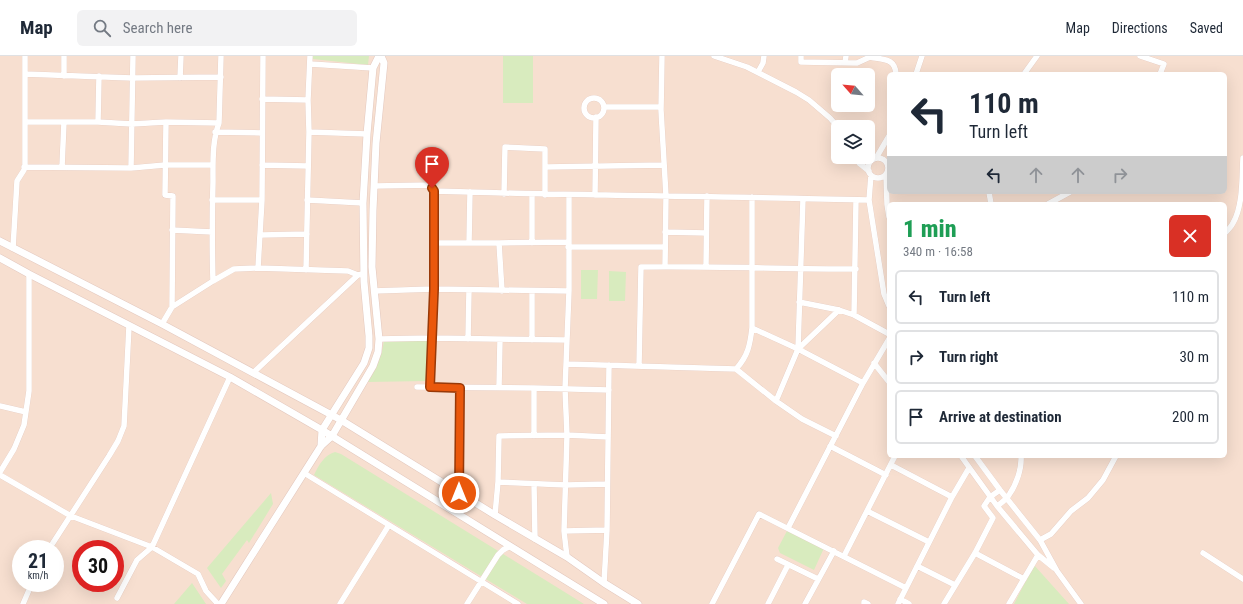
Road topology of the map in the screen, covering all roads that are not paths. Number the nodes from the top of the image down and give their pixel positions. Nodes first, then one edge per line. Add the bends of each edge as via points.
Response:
1 (25, 56) edge
2 (64, 56) edge
3 (133, 56) edge
4 (181, 56) edge
5 (221, 56) edge
6 (263, 56) edge
7 (310, 56) edge
8 (380, 56) edge
9 (662, 56) edge
10 (717, 56) edge
11 (764, 56) edge
12 (801, 56) edge
13 (846, 56) edge
14 (922, 56) edge
15 (1037, 56) edge
16 (1140, 56) edge
17 (870, 57) edge
18 (846, 63) junction
19 (310, 64) junction
20 (374, 68) junction
21 (758, 72) junction
22 (896, 72) edge
23 (917, 72) edge
24 (1025, 72) edge
25 (1161, 72) edge
26 (25, 74) junction
27 (64, 76) junction
28 (99, 76) junction
29 (220, 77) junction
30 (132, 78) junction
31 (180, 78) junction
32 (262, 99) junction
33 (308, 100) junction
34 (661, 107) junction
35 (604, 108) junction
36 (596, 117) junction
37 (832, 120) edge
38 (25, 122) junction
39 (64, 122) junction
40 (98, 122) junction
41 (166, 122) junction
42 (219, 123) junction
43 (132, 124) junction
44 (215, 132) junction
45 (309, 132) junction
46 (262, 133) junction
47 (367, 134) junction
48 (887, 139) edge
49 (875, 154) edge
50 (875, 158) edge
51 (1243, 158) edge
52 (887, 160) edge
53 (664, 164) junction
54 (860, 164) edge
55 (869, 164) edge
56 (165, 165) junction
57 (213, 165) junction
58 (262, 166) junction
59 (308, 166) junction
60 (596, 166) junction
61 (24, 167) junction
62 (546, 167) junction
63 (62, 168) junction
64 (131, 168) junction
65 (887, 171) edge
66 (870, 173) junction
67 (886, 174) junction
68 (374, 186) junction
69 (434, 191) junction
70 (470, 192) junction
71 (504, 194) junction
72 (1066, 194) edge
73 (532, 195) junction
74 (545, 195) junction
75 (569, 195) junction
76 (595, 195) junction
77 (666, 196) junction
78 (707, 196) junction
79 (752, 197) junction
80 (803, 199) junction
81 (212, 200) junction
82 (262, 200) junction
83 (307, 200) junction
84 (856, 200) junction
85 (869, 200) junction
86 (1052, 202) edge
87 (363, 203) junction
88 (887, 204) edge
89 (172, 230) junction
90 (1227, 230) edge
91 (212, 232) junction
92 (666, 232) junction
93 (706, 233) junction
94 (307, 234) junction
95 (261, 235) junction
96 (0, 241) edge
97 (434, 242) junction
98 (469, 243) junction
99 (499, 243) junction
100 (532, 243) junction
101 (568, 244) junction
102 (665, 247) junction
103 (13, 248) junction
104 (0, 258) edge
105 (665, 266) junction
106 (706, 266) junction
107 (751, 267) junction
108 (258, 268) junction
109 (800, 269) junction
110 (856, 269) junction
111 (306, 270) junction
112 (29, 274) junction
113 (361, 275) junction
114 (213, 281) junction
115 (434, 289) junction
116 (469, 290) junction
117 (374, 291) junction
118 (502, 291) junction
119 (532, 291) junction
120 (569, 291) junction
121 (887, 301) edge
122 (799, 302) junction
123 (172, 307) junction
124 (839, 310) junction
125 (854, 315) junction
126 (162, 324) junction
127 (129, 326) junction
128 (752, 328) junction
129 (887, 333) edge
130 (432, 338) junction
131 (379, 339) junction
132 (468, 339) junction
133 (500, 340) junction
134 (532, 340) junction
135 (567, 340) junction
136 (887, 342) edge
137 (798, 349) junction
138 (874, 363) junction
139 (566, 364) junction
140 (609, 366) junction
141 (639, 366) junction
142 (736, 369) junction
143 (254, 372) junction
144 (230, 378) junction
145 (887, 379) edge
146 (863, 383) junction
147 (417, 387) dead end
148 (430, 387) junction
149 (499, 387) junction
150 (460, 388) junction
151 (534, 388) junction
152 (565, 389) junction
153 (609, 390) junction
154 (776, 401) junction
155 (0, 406) edge
156 (26, 412) junction
157 (332, 415) junction
158 (342, 420) junction
159 (322, 430) junction
160 (567, 435) junction
161 (332, 436) junction
162 (534, 436) junction
163 (836, 436) junction
164 (608, 437) junction
165 (321, 446) junction
166 (830, 446) junction
167 (894, 458) edge
168 (962, 458) edge
169 (976, 458) edge
170 (1021, 458) edge
171 (1115, 458) edge
172 (891, 465) junction
173 (969, 468) junction
174 (0, 472) edge
175 (304, 473) junction
176 (886, 475) junction
177 (0, 476) edge
178 (498, 482) junction
179 (534, 484) junction
180 (607, 484) junction
181 (566, 485) junction
182 (1000, 490) junction
183 (459, 493) junction
184 (952, 497) junction
185 (990, 497) junction
186 (1006, 498) junction
187 (997, 506) junction
188 (867, 511) junction
189 (495, 515) junction
190 (71, 516) junction
191 (389, 525) junction
192 (788, 528) junction
193 (607, 530) junction
194 (564, 531) junction
195 (535, 539) junction
196 (55, 540) edge
197 (1040, 540) junction
198 (930, 542) junction
199 (510, 546) junction
200 (152, 548) junction
201 (834, 551) junction
202 (975, 553) junction
203 (1203, 553) dead end
204 (1038, 555) junction
205 (844, 556) junction
206 (567, 557) junction
207 (777, 559) dead end
208 (788, 564) junction
209 (917, 566) junction
210 (1057, 571) junction
211 (818, 579) junction
212 (1024, 579) junction
213 (1243, 579) edge
214 (482, 581) junction
215 (604, 584) junction
216 (955, 585) junction
217 (906, 588) junction
218 (28, 592) edge
219 (117, 598) dead end
220 (899, 602) edge
221 (23, 604) edge
222 (220, 604) edge
223 (340, 604) edge
224 (467, 604) edge
225 (518, 604) edge
226 (604, 604) edge
227 (638, 604) edge
228 (712, 604) edge
229 (768, 604) edge
230 (805, 604) edge
231 (864, 604) edge
232 (868, 604) edge
233 (909, 604) edge
234 (944, 604) edge
235 (1009, 604) edge
236 (1081, 604) edge

1 - 26 street
2 - 27 street
3 - 30 street
4 - 31 street
5 - 29 street
6 - 32 street
7 - 19 street
8 - 20 street
8 - 68 street via 384,63
9 - 34 street
10 - 21 street
11 - 21 street
12 - 18 street via 801,62
13 - 18 street
14 - 23 street
15 - 24 street
16 - 25 street via 1164,64
17 - 18 street via 857,63
17 - 22 street via 890,61
19 - 20 street
19 - 33 street
20 - 47 street
21 - 37 street via 809,100
26 - 27 street
26 - 38 street
27 - 28 street
28 - 30 street
28 - 40 street
29 - 31 street
29 - 42 street
30 - 31 street
30 - 43 street
32 - 33 street
32 - 46 street
33 - 45 street
34 - 35 street
34 - 53 street
35 - 36 street via 602,114
35 - 36 street via 603,102 598,98 588,100 585,111 588,116
36 - 60 street
38 - 39 street
38 - 61 street
39 - 40 street
39 - 63 street
40 - 43 street
41 - 42 street
41 - 43 street
41 - 56 street
42 - 44 street
43 - 64 street
44 - 46 street
44 - 57 street
45 - 47 street
45 - 59 street
46 - 58 street
47 - 87 street
48 - 49 street
50 - 52 street
51 - 90 street via 1238,211
53 - 60 street
53 - 77 street
54 - 66 street
55 - 66 street
56 - 57 street
56 - 64 street
56 - 89 street via 165,194 172,196
57 - 81 street
58 - 59 street
58 - 82 street
59 - 83 street
60 - 62 street
60 - 76 street
61 - 63 street
61 - 103 street via 17,181
62 - 71 street via 545,149 505,147
62 - 74 street
63 - 64 street
65 - 67 street
66 - 67 street via 877,178
66 - 85 street
67 - 88 street
68 - 69 street via 431,185
68 - 117 street
69 - 70 street
69 - 97 street
70 - 71 street
70 - 98 street
71 - 73 street
72 - 86 street
73 - 74 street
73 - 100 street
74 - 75 street
75 - 76 street
75 - 101 street
76 - 77 street
77 - 78 street
77 - 92 street
78 - 79 street
78 - 93 street
79 - 80 street
79 - 107 street
80 - 84 street
80 - 109 street
81 - 82 street
81 - 91 street
82 - 95 street
83 - 87 street
83 - 94 street
84 - 85 street
84 - 110 street
85 - 121 street
87 - 113 street
89 - 91 street
89 - 123 street
91 - 114 street
92 - 93 street
92 - 102 street
93 - 106 street
94 - 95 street
94 - 111 street
95 - 108 street
96 - 103 street
97 - 98 street
97 - 115 street
98 - 99 street
99 - 100 street
99 - 118 street
100 - 101 street
101 - 102 street
101 - 120 street
102 - 105 street
103 - 126 street
104 - 112 street
105 - 106 street
105 - 141 street via 641,267
106 - 107 street
107 - 109 street
107 - 128 street
108 - 111 street
108 - 114 street via 234,269
109 - 110 street
109 - 122 street
110 - 125 street
111 - 113 street via 348,271
112 - 127 street
112 - 156 street via 29,391
113 - 143 street
113 - 157 street via 369,336 368,353
114 - 123 street
115 - 116 street
115 - 117 street
115 - 130 street
116 - 118 street
116 - 132 street
117 - 131 street
118 - 119 street
119 - 120 street
119 - 134 street
120 - 135 street
122 - 124 street
122 - 137 street
123 - 126 street
124 - 125 street
124 - 137 street
125 - 129 street
126 - 143 street
127 - 144 street
127 - 190 street via 124,426 112,451
128 - 137 street
128 - 142 street via 747,353
130 - 131 street
130 - 132 street
130 - 148 street
131 - 158 street via 373,366
132 - 133 street
133 - 134 street
133 - 149 street
134 - 135 street
135 - 139 street
136 - 138 street
137 - 146 street
137 - 154 street
138 - 145 street
138 - 146 street
139 - 140 street
139 - 152 street
140 - 141 street
140 - 153 street
141 - 142 street
142 - 154 street
143 - 157 street
144 - 159 street
144 - 200 street
146 - 163 street
147 - 148 street
148 - 150 street
149 - 150 street
149 - 151 street
150 - 183 street
151 - 152 street
151 - 162 street
152 - 153 street
152 - 160 street
153 - 164 street
154 - 163 street via 802,419
155 - 156 street
156 - 174 street via 24,425 14,449
157 - 158 street
157 - 159 street
158 - 161 street
158 - 183 street
159 - 161 street
159 - 165 street
160 - 162 street
160 - 164 street
160 - 181 street
161 - 165 street
161 - 199 street
162 - 178 street via 499,436
163 - 166 street
164 - 180 street
165 - 175 street
166 - 176 street
166 - 192 street
167 - 172 street
168 - 173 street
169 - 182 street
170 - 186 street via 1016,481
171 - 197 street via 1103,480 1088,498 1071,511 1051,534
172 - 176 street
172 - 184 street
173 - 184 street
173 - 185 street
175 - 191 street
175 - 222 street
176 - 188 street
177 - 190 street
178 - 179 street
178 - 189 street
179 - 181 street
179 - 195 street
180 - 181 street
180 - 193 street
181 - 194 street
182 - 185 street
182 - 186 street
183 - 189 street
184 - 198 street
185 - 187 street
185 - 202 street via 984,506 993,518
186 - 187 street
186 - 197 street
187 - 204 street
188 - 198 street
188 - 205 street
189 - 195 street
190 - 196 street
190 - 200 street
191 - 214 street
191 - 223 street
192 - 201 street
192 - 228 street via 759,514
193 - 194 street
193 - 215 street
194 - 206 street
195 - 206 street
197 - 210 street
198 - 209 street
199 - 214 street via 498,555
199 - 226 street
200 - 219 street via 137,560
200 - 222 street via 198,574 206,591
201 - 205 street
201 - 211 street
202 - 212 street
202 - 216 street
203 - 213 street
204 - 210 street
204 - 212 street
205 - 217 street
206 - 215 street
207 - 208 street
208 - 211 street
208 - 229 street
209 - 216 street
209 - 217 street
210 - 236 street
211 - 230 street
212 - 235 street
214 - 224 street
214 - 225 street
215 - 227 street
216 - 234 street
217 - 220 street
218 - 221 street
220 - 233 street
231 - 232 street

